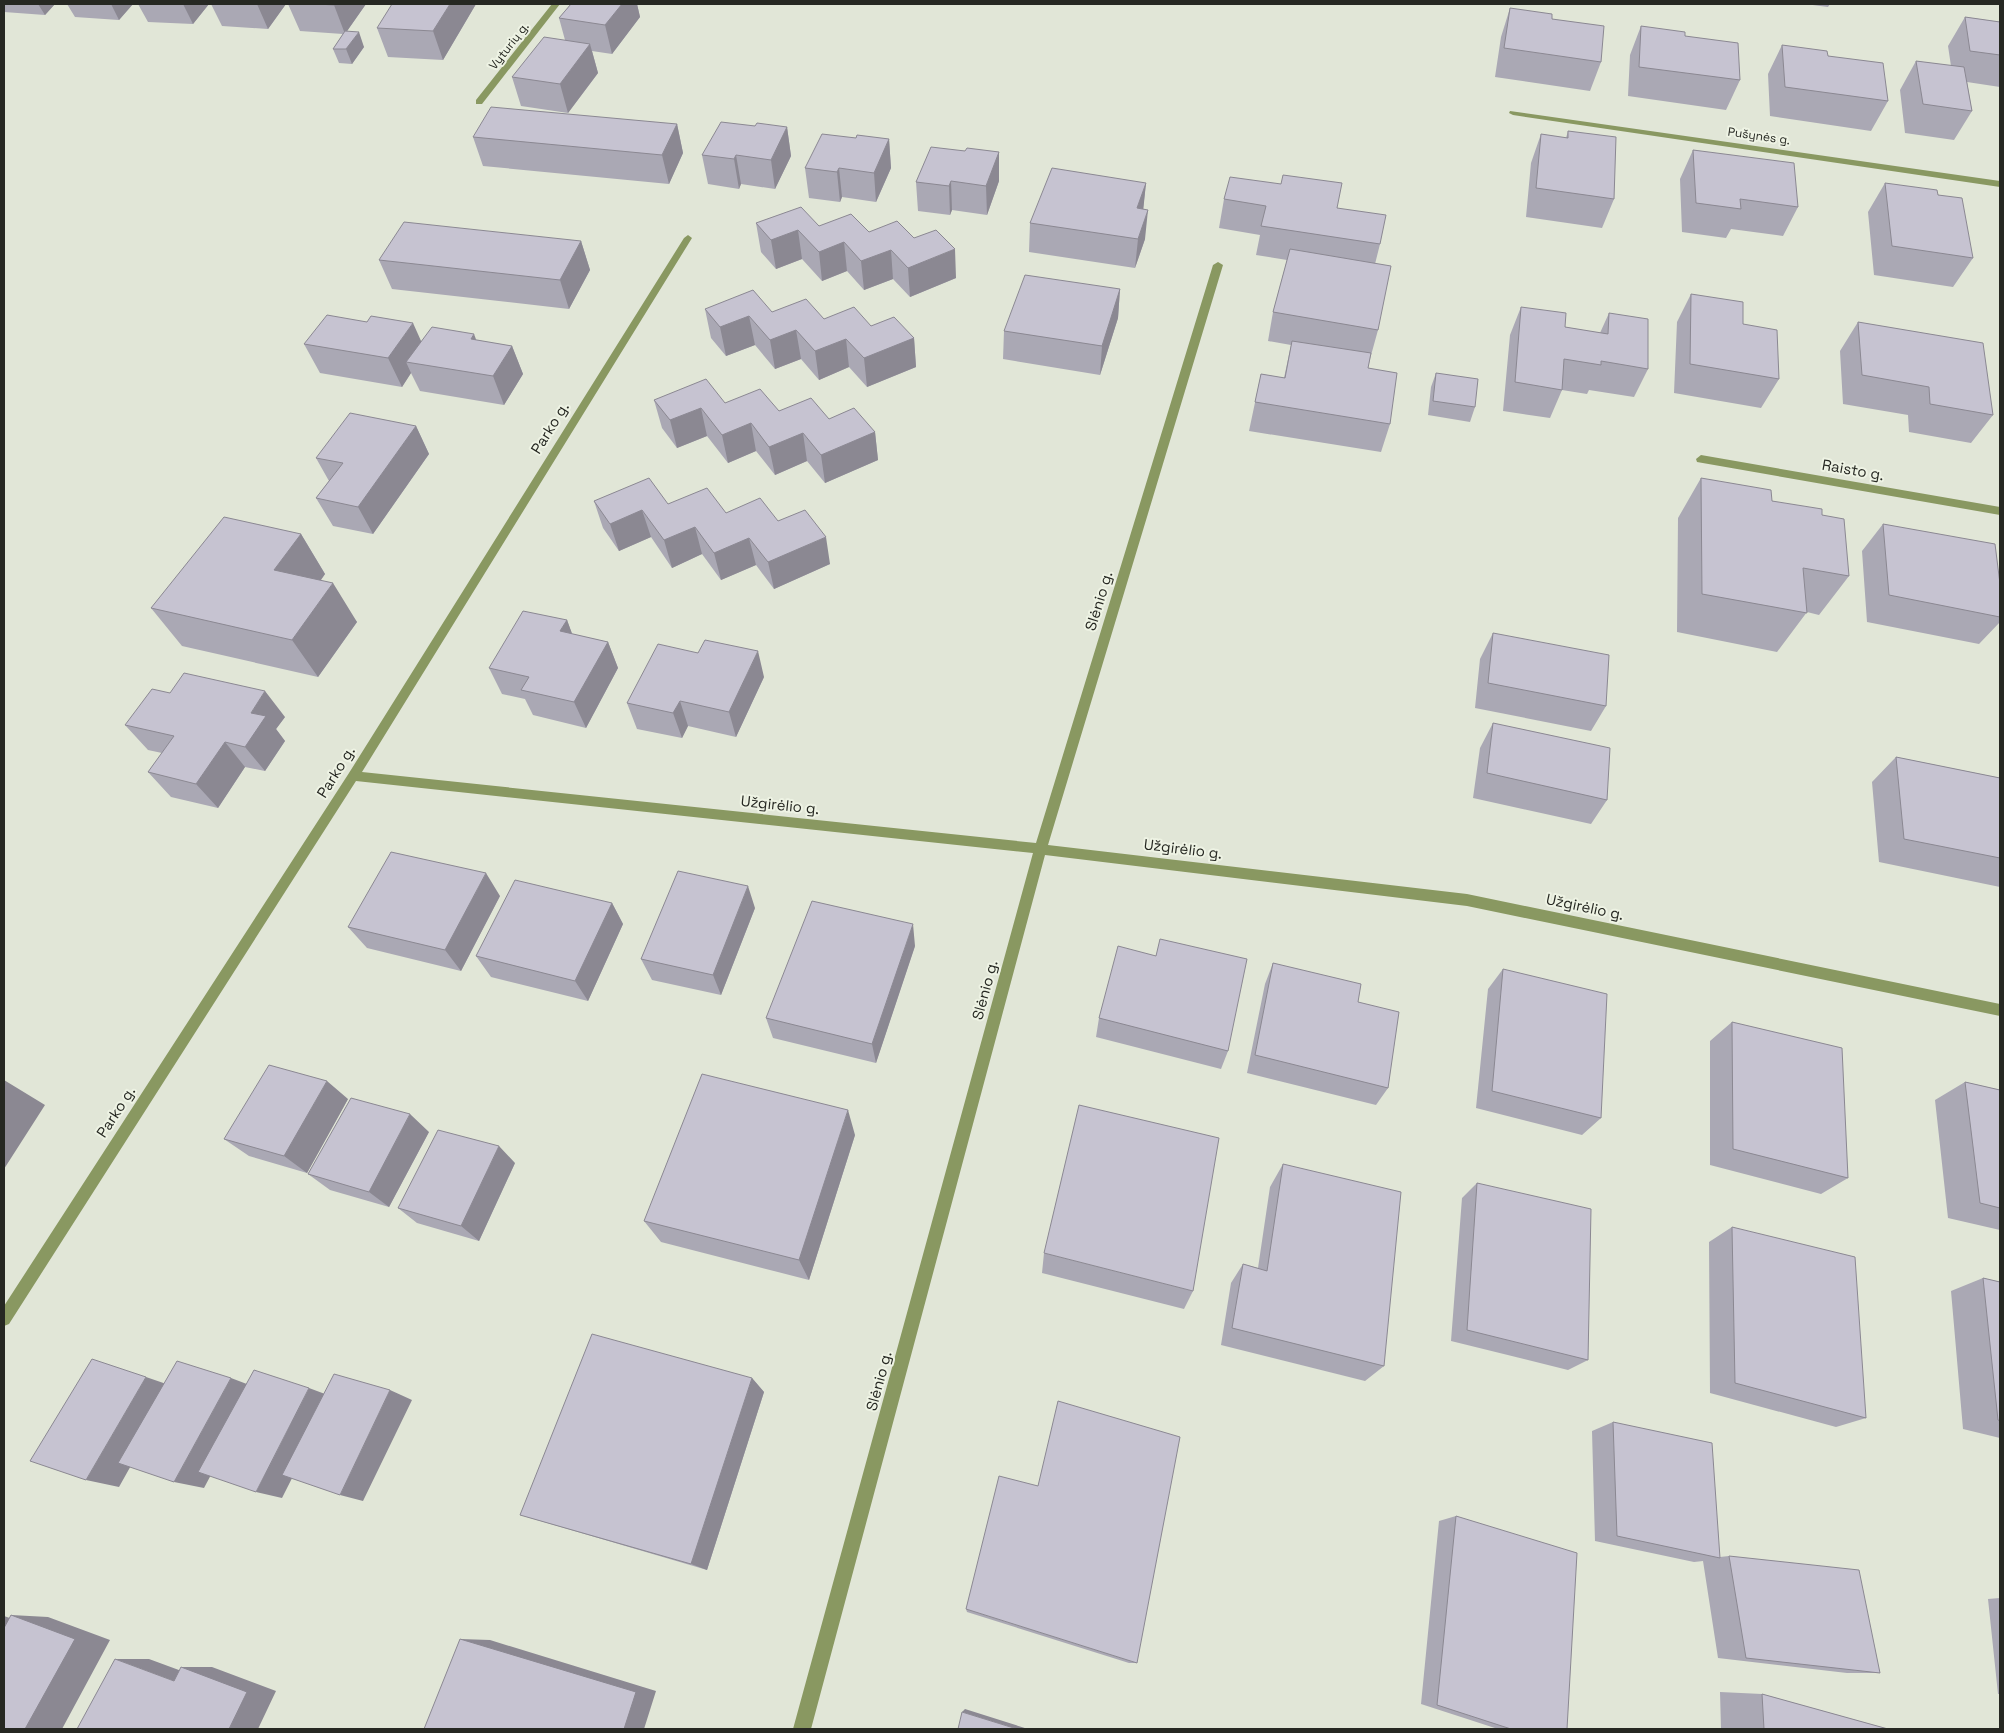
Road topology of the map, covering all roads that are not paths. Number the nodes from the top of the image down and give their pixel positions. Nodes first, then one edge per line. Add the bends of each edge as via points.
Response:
1 (556, 4) edge
2 (479, 102) dead end
3 (1513, 113) dead end
4 (2000, 184) edge
5 (688, 238) dead end
6 (1218, 265) dead end
7 (1701, 459) dead end
8 (2000, 511) edge
9 (353, 776) junction
10 (1040, 849) junction
11 (2000, 1010) edge
12 (4, 1319) edge
13 (802, 1729) edge

1 - 2 street, Vyturių g.
3 - 4 street, Pušynės g.
5 - 9 street, Parko g.
6 - 10 street, Slėnio g.
7 - 8 street, Raisto g.
9 - 10 street, Užgirėlio g.
9 - 12 street, Parko g.
10 - 11 street, Užgirėlio g. via 1467,900
10 - 13 street, Slėnio g.

